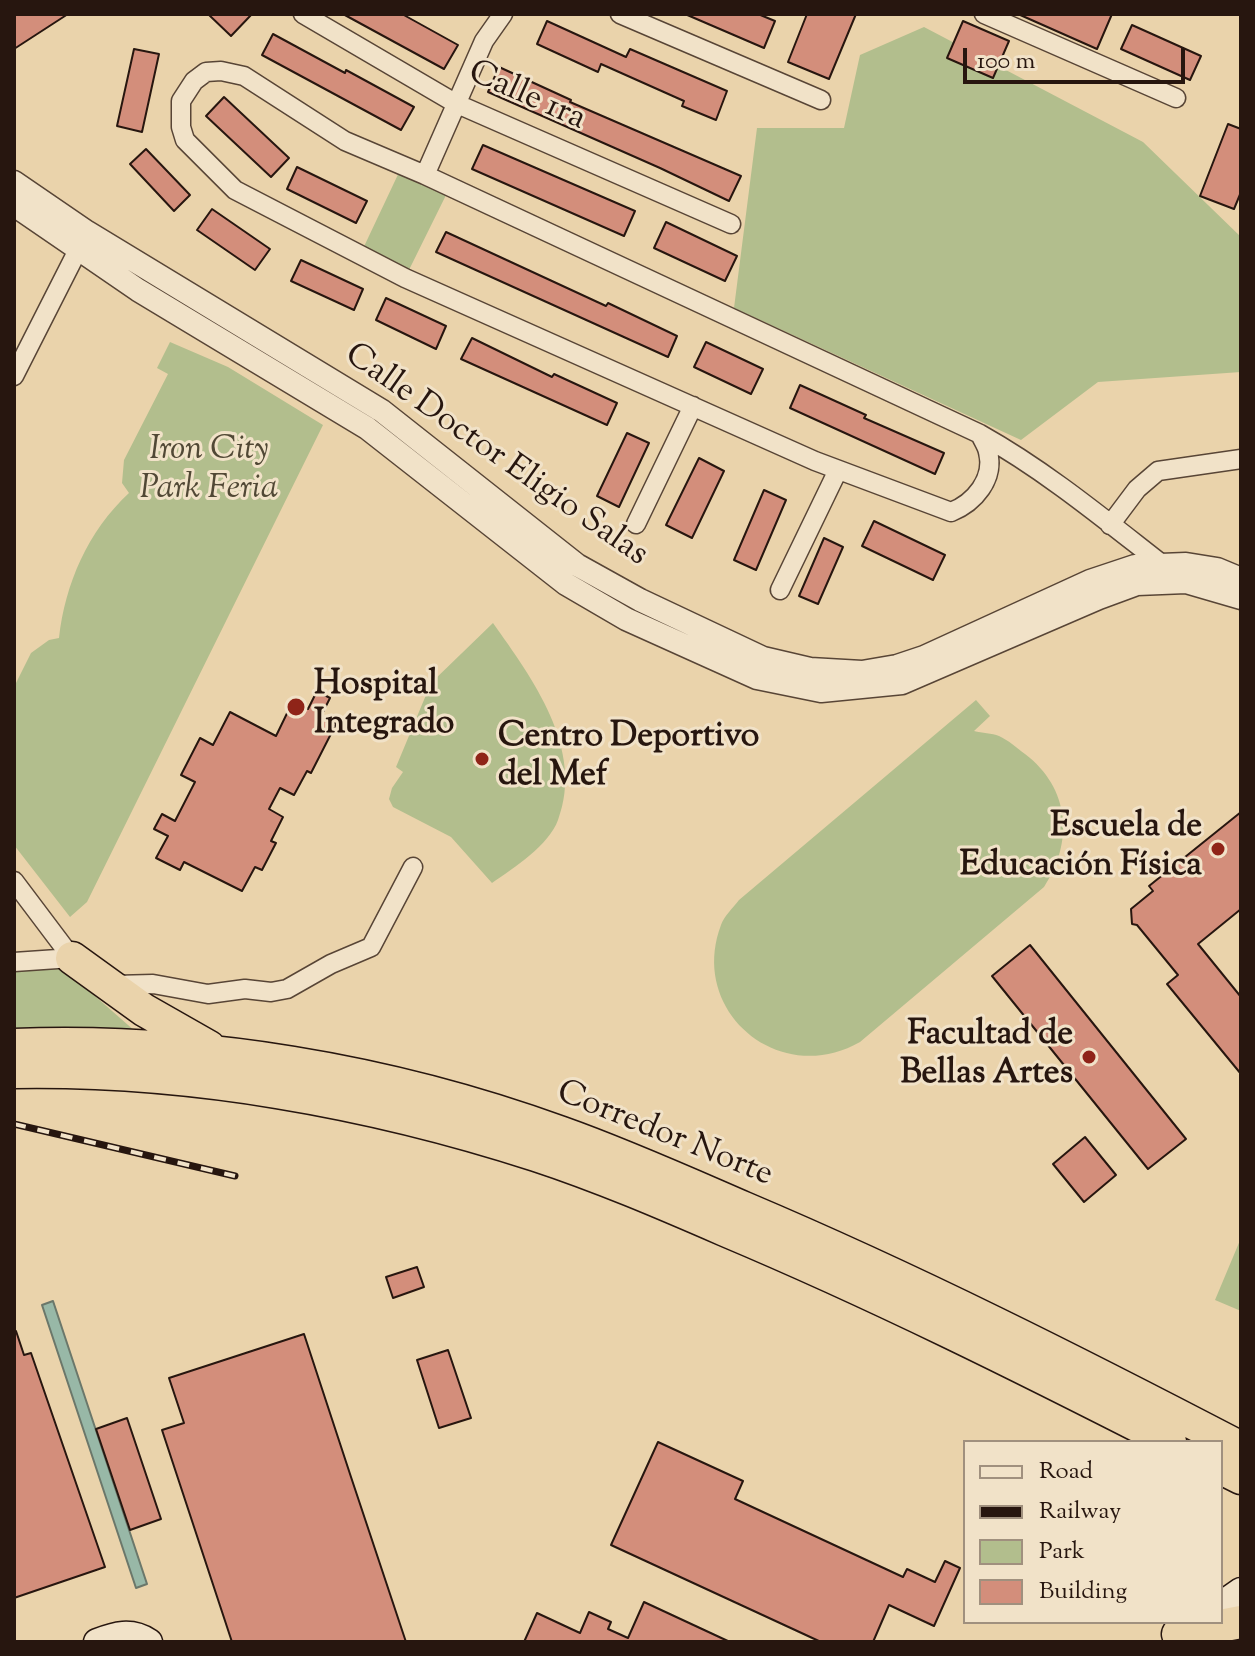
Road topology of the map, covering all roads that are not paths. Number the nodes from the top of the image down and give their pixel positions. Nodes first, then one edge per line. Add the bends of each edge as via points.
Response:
1 (303, 14) edge
2 (503, 14) edge
3 (620, 14) edge
4 (984, 14) edge
5 (1176, 98) dead end
6 (821, 100) dead end
7 (455, 103) junction
8 (425, 175) junction
9 (14, 182) edge
10 (14, 205) edge
11 (731, 224) dead end
12 (82, 241) junction
13 (14, 376) edge
14 (693, 406) junction
15 (980, 434) junction
16 (1241, 459) edge
17 (838, 470) junction
18 (636, 524) dead end
19 (1110, 525) junction
20 (1163, 565) junction
21 (1241, 579) edge
22 (780, 590) dead end
23 (1241, 598) edge
24 (413, 867) dead end
25 (14, 881) edge
26 (72, 958) junction
27 (14, 962) edge
28 (107, 985) junction
29 (14, 1045) edge
30 (222, 1054) junction
31 (14, 1072) edge
32 (1166, 1440) edge
33 (1241, 1448) edge
34 (1223, 1469) edge
35 (1241, 1478) edge
36 (1241, 1591) edge
37 (1223, 1604) edge
38 (1241, 1622) edge
39 (1179, 1633) edge
40 (97, 1642) edge
41 (149, 1642) edge

1 - 7 street, Calle 1ra
2 - 7 street
3 - 6 street
4 - 5 street
7 - 8 street
7 - 11 street, Calle 1ra
8 - 14 street via 345,141 244,76 206,72 181,101 185,140 235,190 405,278
8 - 15 street
9 - 12 street, Calle Doctor Eligio Salas
10 - 12 street, Calle Doctor Eligio Salas
12 - 13 street
12 - 20 street, Calle Doctor Eligio Salas via 382,411 577,565 763,658 810,669 862,672 897,666 1090,581 1135,566
12 - 23 street, Calle Doctor Eligio Salas via 138,290 367,428 566,584 626,619 757,678 821,691 902,683 1137,584 1186,582
14 - 17 street
14 - 18 street
15 - 17 street via 989,452 987,474 980,492 951,512
15 - 19 street
16 - 19 street via 1158,471
17 - 22 street
19 - 20 street
20 - 21 street, Calle Doctor Eligio Salas via 1217,569
24 - 28 street via 371,947 287,989 208,994 153,984
25 - 26 street
26 - 27 street
26 - 28 highway
28 - 30 highway
29 - 30 highway, Corredor Norte via 66,1043
30 - 33 highway, Corredor Norte via 429,1092 561,1133 848,1252
31 - 32 highway, Corredor Norte via 69,1071 236,1086 415,1121 536,1156 843,1279
34 - 35 highway
36 - 37 main road
38 - 39 highway
40 - 41 main road via 125,1634

